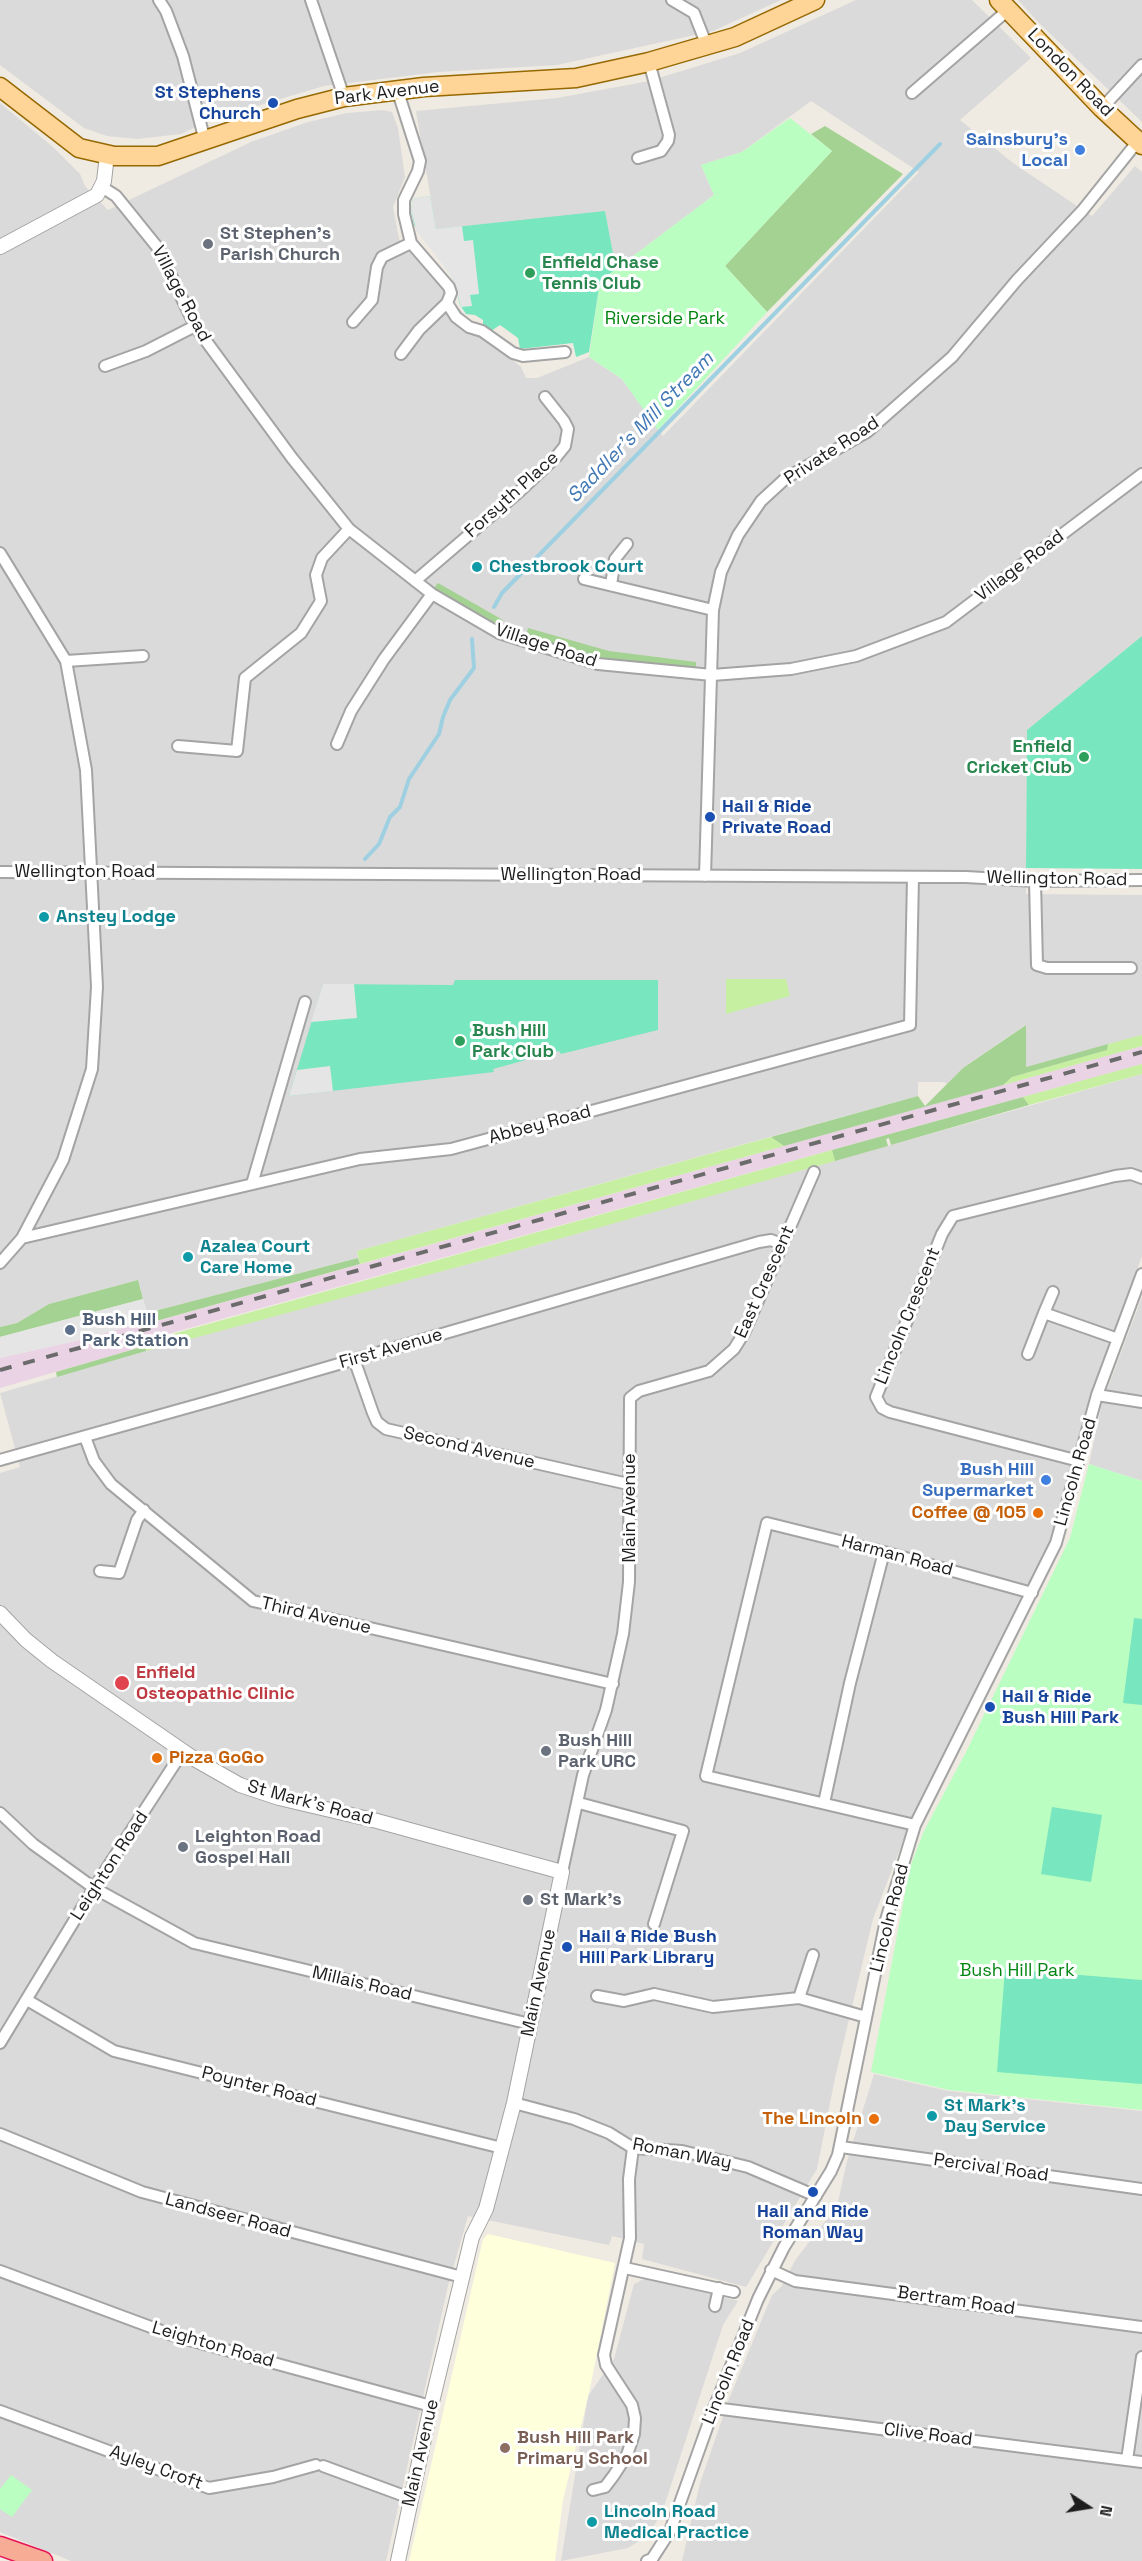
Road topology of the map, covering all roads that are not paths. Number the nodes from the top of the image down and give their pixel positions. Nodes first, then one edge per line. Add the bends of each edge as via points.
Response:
1 (159, 0) edge
2 (311, 0) edge
3 (672, 0) edge
4 (815, 0) edge
5 (1004, 5) edge
6 (707, 46) junction
7 (650, 62) junction
8 (1142, 65) edge
9 (0, 87) edge
10 (397, 89) junction
11 (912, 93) dead end
12 (344, 97) junction
13 (1102, 108) junction
14 (205, 141) junction
15 (1140, 143) edge
16 (107, 155) junction
17 (638, 158) dead end
18 (102, 187) junction
19 (411, 243) junction
20 (0, 247) edge
21 (447, 303) junction
22 (353, 322) dead end
23 (195, 326) junction
24 (565, 352) dead end
25 (401, 354) dead end
26 (105, 366) dead end
27 (545, 397) dead end
28 (1142, 474) edge
29 (349, 529) junction
30 (627, 544) dead end
31 (0, 553) edge
32 (584, 579) dead end
33 (415, 580) junction
34 (611, 585) junction
35 (432, 594) junction
36 (712, 610) junction
37 (143, 656) dead end
38 (66, 662) junction
39 (712, 675) junction
40 (337, 744) dead end
41 (178, 746) dead end
42 (93, 871) junction
43 (0, 872) edge
44 (705, 876) junction
45 (913, 877) junction
46 (1142, 880) edge
47 (1035, 881) junction
48 (1131, 968) dead end
49 (300, 1008) dead end
50 (814, 1173) dead end
51 (1142, 1178) edge
52 (252, 1184) junction
53 (22, 1238) junction
54 (781, 1244) junction
55 (0, 1263) edge
56 (1142, 1274) edge
57 (1053, 1292) dead end
58 (1044, 1313) junction
59 (1118, 1339) junction
60 (1028, 1354) dead end
61 (354, 1359) junction
62 (1097, 1395) junction
63 (630, 1398) joint
64 (1142, 1402) edge
65 (85, 1437) junction
66 (0, 1460) edge
67 (1079, 1461) junction
68 (628, 1484) junction
69 (144, 1510) junction
70 (884, 1552) junction
71 (100, 1571) dead end
72 (1032, 1593) junction
73 (0, 1613) edge
74 (613, 1684) junction
75 (183, 1751) junction
76 (579, 1803) junction
77 (824, 1803) junction
78 (0, 1813) edge
79 (915, 1826) junction
80 (562, 1872) junction
81 (94, 1888) junction
82 (654, 1924) dead end
83 (813, 1955) dead end
84 (597, 1996) dead end
85 (799, 1998) junction
86 (27, 2000) junction
87 (866, 2017) junction
88 (530, 2024) junction
89 (0, 2043) edge
90 (514, 2103) junction
91 (0, 2134) edge
92 (840, 2147) junction
93 (502, 2148) junction
94 (633, 2148) junction
95 (1142, 2189) edge
96 (816, 2196) junction
97 (625, 2268) junction
98 (771, 2270) junction
99 (0, 2271) edge
100 (462, 2277) junction
101 (719, 2288) junction
102 (734, 2292) dead end
103 (715, 2306) dead end
104 (1142, 2327) edge
105 (1142, 2357) edge
106 (430, 2406) junction
107 (714, 2408) junction
108 (0, 2411) edge
109 (1127, 2460) junction
110 (1142, 2462) edge
111 (593, 2490) dead end
112 (411, 2498) junction
113 (0, 2546) edge
114 (652, 2560) edge
115 (43, 2561) edge
116 (398, 2561) edge

1 - 14 street via 183,56
2 - 12 street
3 - 6 street via 694,13
4 - 6 main road, Park Avenue
5 - 11 street
5 - 13 main road, London Road
6 - 7 main road, Park Avenue
7 - 10 main road, Park Avenue via 559,80
7 - 17 street via 669,135 661,151
8 - 13 street
9 - 16 main road via 72,144
10 - 12 main road, Park Avenue
10 - 19 street via 420,161 404,200
12 - 14 main road, Park Avenue
13 - 15 main road, London Road
14 - 16 main road, Park Avenue via 158,156
15 - 36 street, Private Road via 952,357 867,432 786,478 761,501 738,535 721,572
16 - 18 street
18 - 20 street via 97,195
18 - 23 street, Village Road via 116,196 158,248
19 - 21 street via 449,287
19 - 22 street via 382,257 372,300
21 - 24 street via 462,322 513,353 523,356
21 - 25 street
23 - 26 street
23 - 29 street, Village Road via 291,458
27 - 33 street, Forsyth Place via 568,429 565,446 520,491
28 - 39 street, Village Road via 946,622 856,656 790,669
29 - 33 street, Village Road
29 - 41 street via 322,558 316,575 321,601 301,633 245,678 237,751
30 - 34 street via 615,559
31 - 38 street
32 - 34 street
33 - 35 street, Village Road
34 - 36 street
35 - 39 street, Village Road via 499,633 598,664
35 - 40 street via 384,658 351,711
36 - 39 street, Private Road
37 - 38 street
38 - 42 street via 86,771
39 - 44 street, Private Road
42 - 43 street, Wellington Road
42 - 44 street, Wellington Road
42 - 53 street via 97,987 92,1069 63,1160
44 - 45 street, Wellington Road
45 - 47 street, Wellington Road
45 - 52 street, Abbey Road via 910,1025 451,1149 360,1159
46 - 47 street, Wellington Road
47 - 48 street via 1037,964 1047,969
49 - 52 street
50 - 54 street, East Crescent
51 - 67 street, Lincoln Crescent via 1131,1174 1115,1176 953,1216 942,1233 876,1397 882,1408 890,1412
52 - 53 street, Abbey Road
53 - 55 street
54 - 61 street, First Avenue via 771,1240 759,1242
54 - 63 street, East Crescent via 734,1350 710,1371 639,1391
56 - 59 street, Lincoln Road
57 - 58 street
58 - 59 street
58 - 60 street
59 - 62 street, Lincoln Road
61 - 65 street, First Avenue
61 - 68 street, Second Avenue via 373,1413 386,1429
62 - 64 street
62 - 67 street, Lincoln Road
63 - 68 street, Main Avenue
65 - 66 street, First Avenue
65 - 69 street, Third Avenue via 102,1474
67 - 72 street, Lincoln Road via 1056,1543
68 - 74 street, Main Avenue via 629,1582
69 - 71 street via 119,1573
69 - 74 street, Third Avenue via 253,1601
70 - 72 street, Harman Road
70 - 77 street
70 - 77 street, Harman Road via 767,1523 705,1776
72 - 79 street, Lincoln Road
73 - 75 street, St Mark's Road via 52,1661
74 - 76 street, Main Avenue via 583,1775
75 - 80 street, St Mark's Road via 240,1785 279,1798
75 - 81 street, Leighton Road
76 - 80 street, Main Avenue
76 - 82 street via 683,1831
77 - 79 street
78 - 81 street, Millais Road via 33,1844
79 - 87 street, Lincoln Road via 888,1911
80 - 88 street, Main Avenue
81 - 86 street, Leighton Road
81 - 88 street, Millais Road via 194,1943
83 - 85 street
84 - 85 street via 624,2001 654,1994 713,2007
85 - 87 street
86 - 89 street, Leighton Road
86 - 93 street, Poynter Road via 114,2051
87 - 92 street, Lincoln Road
88 - 90 street, Main Avenue
90 - 93 street, Main Avenue
90 - 94 street, Roman Way via 574,2119
91 - 100 street, Landseer Road via 142,2192
92 - 95 street, Percival Road
92 - 96 street, Lincoln Road
93 - 100 street, Main Avenue
94 - 96 street, Roman Way via 682,2151 748,2167
94 - 97 street via 629,2179 631,2231
96 - 98 street, Lincoln Road
97 - 101 street
97 - 111 street via 604,2361 632,2405 634,2434 614,2475 605,2487
98 - 104 street, Bertram Road via 795,2281
98 - 107 street, Lincoln Road
99 - 106 street, Leighton Road via 175,2336
100 - 106 street, Main Avenue
101 - 102 street
101 - 103 street
105 - 109 street
106 - 112 street, Main Avenue
107 - 109 street, Clive Road
107 - 114 street, Lincoln Road via 670,2531
108 - 112 street, Ayley Croft via 209,2488 319,2466
109 - 110 street, Clive Road
112 - 116 street, Main Avenue
113 - 115 highway

